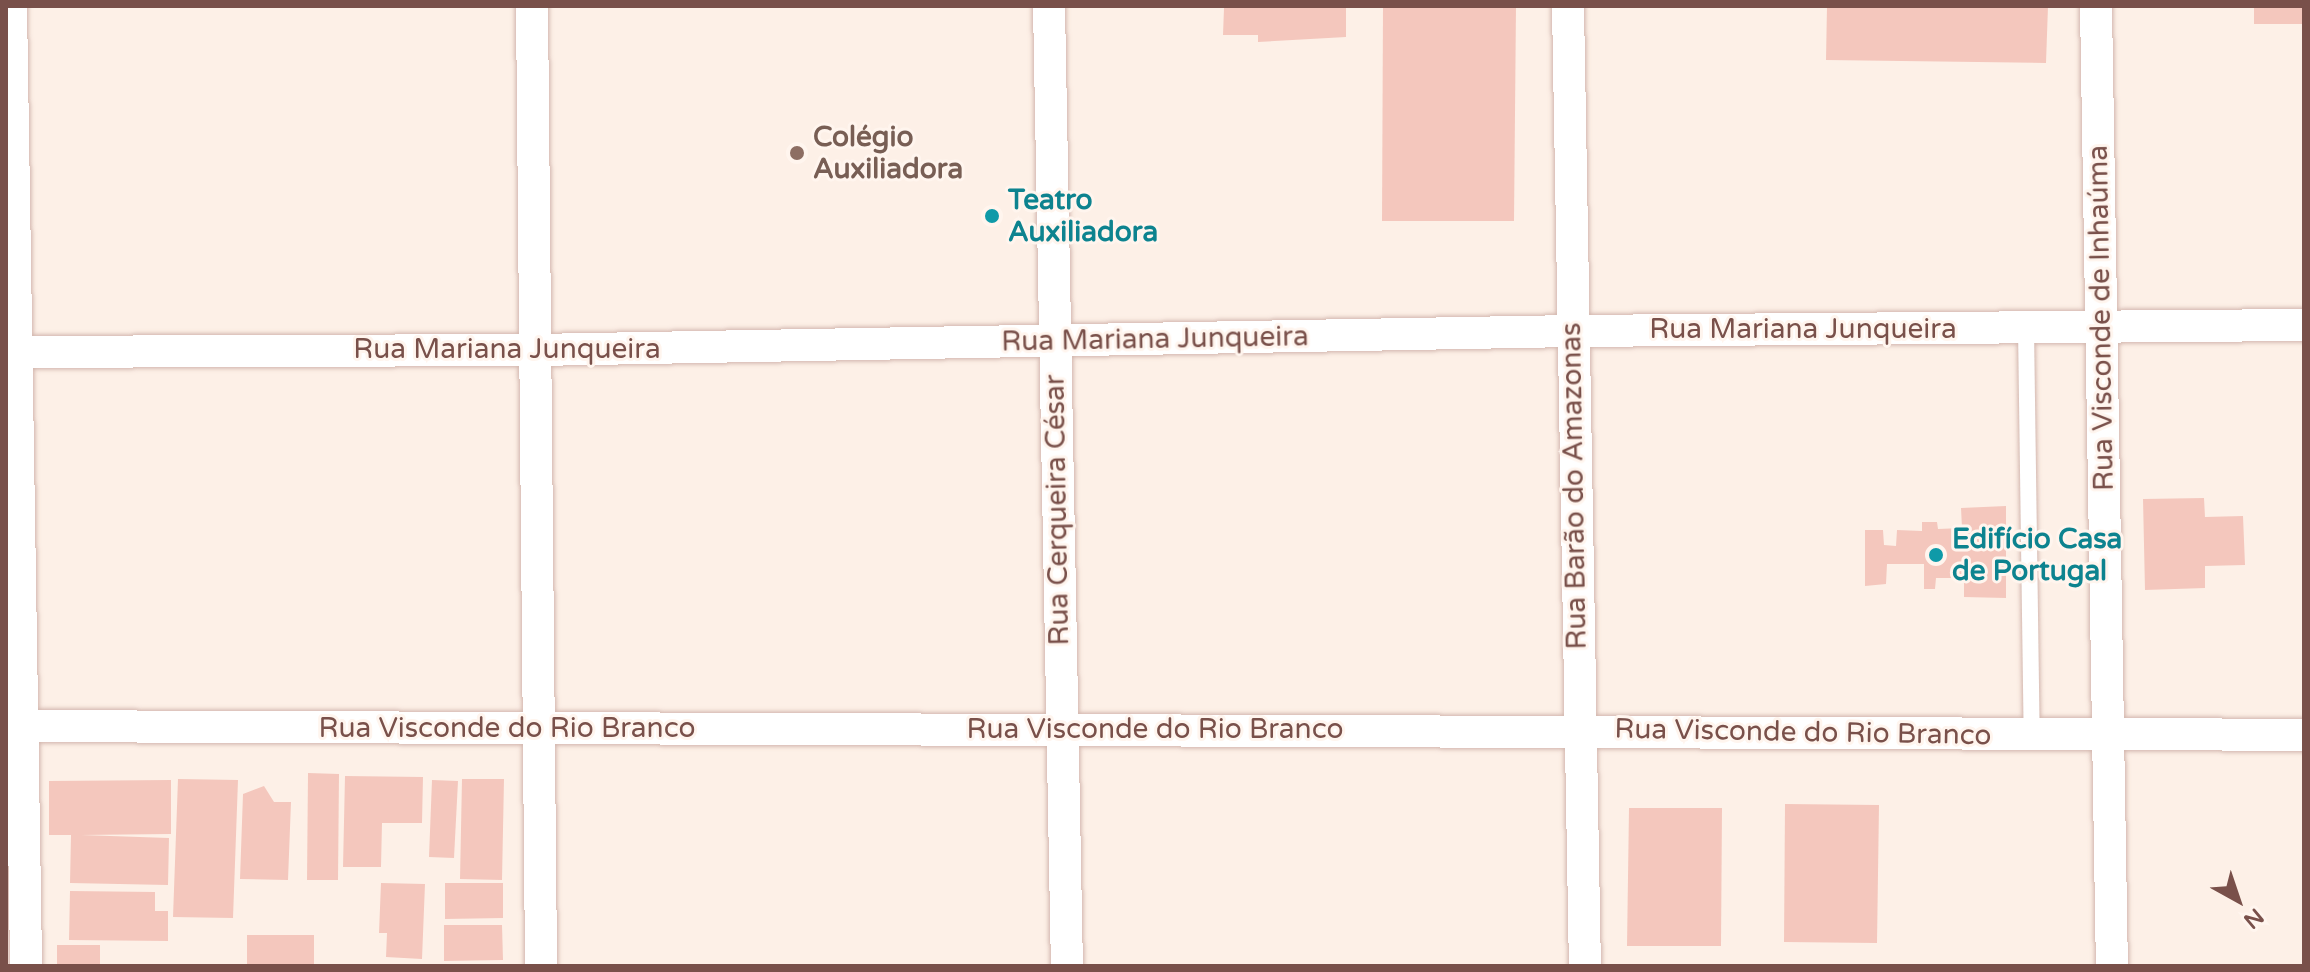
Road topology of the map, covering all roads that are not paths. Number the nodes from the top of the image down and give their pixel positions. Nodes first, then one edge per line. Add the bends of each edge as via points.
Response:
1 (11, 6) edge
2 (532, 6) edge
3 (1049, 6) edge
4 (1568, 6) edge
5 (2096, 6) edge
6 (2304, 325) edge
7 (2101, 327) junction
8 (2026, 328) junction
9 (1573, 331) junction
10 (1055, 342) junction
11 (536, 350) junction
12 (10, 352) edge
13 (15, 726) edge
14 (536, 728) junction
15 (1577, 729) junction
16 (1061, 730) junction
17 (2032, 734) junction
18 (2107, 735) junction
19 (2304, 735) edge
20 (26, 966) edge
21 (541, 966) edge
22 (1067, 966) edge
23 (1585, 966) edge
24 (2112, 966) edge

1 - 12 street
2 - 11 street
3 - 10 street, Rua Cerqueira César
4 - 9 street, Rua Barão do Amazonas
5 - 7 street, Rua Visconde de Inhaúma
6 - 7 street, Rua Mariana Junqueira
7 - 8 street, Rua Mariana Junqueira
7 - 18 street, Rua Visconde de Inhaúma
8 - 9 street, Rua Mariana Junqueira
8 - 17 lane
9 - 10 street, Rua Mariana Junqueira
9 - 15 street, Rua Barão do Amazonas
10 - 11 street, Rua Mariana Junqueira
10 - 16 street, Rua Cerqueira César
11 - 12 street, Rua Mariana Junqueira
11 - 14 street
12 - 13 street
13 - 14 street, Rua Visconde do Rio Branco
13 - 20 street
14 - 16 street, Rua Visconde do Rio Branco
14 - 21 street
15 - 16 street, Rua Visconde do Rio Branco
15 - 17 street, Rua Visconde do Rio Branco
15 - 23 street, Rua Barão do Amazonas
16 - 22 street, Rua Cerqueira César
17 - 18 street, Rua Visconde do Rio Branco
18 - 19 street, Rua Visconde do Rio Branco
18 - 24 street, Rua Visconde de Inhaúma

